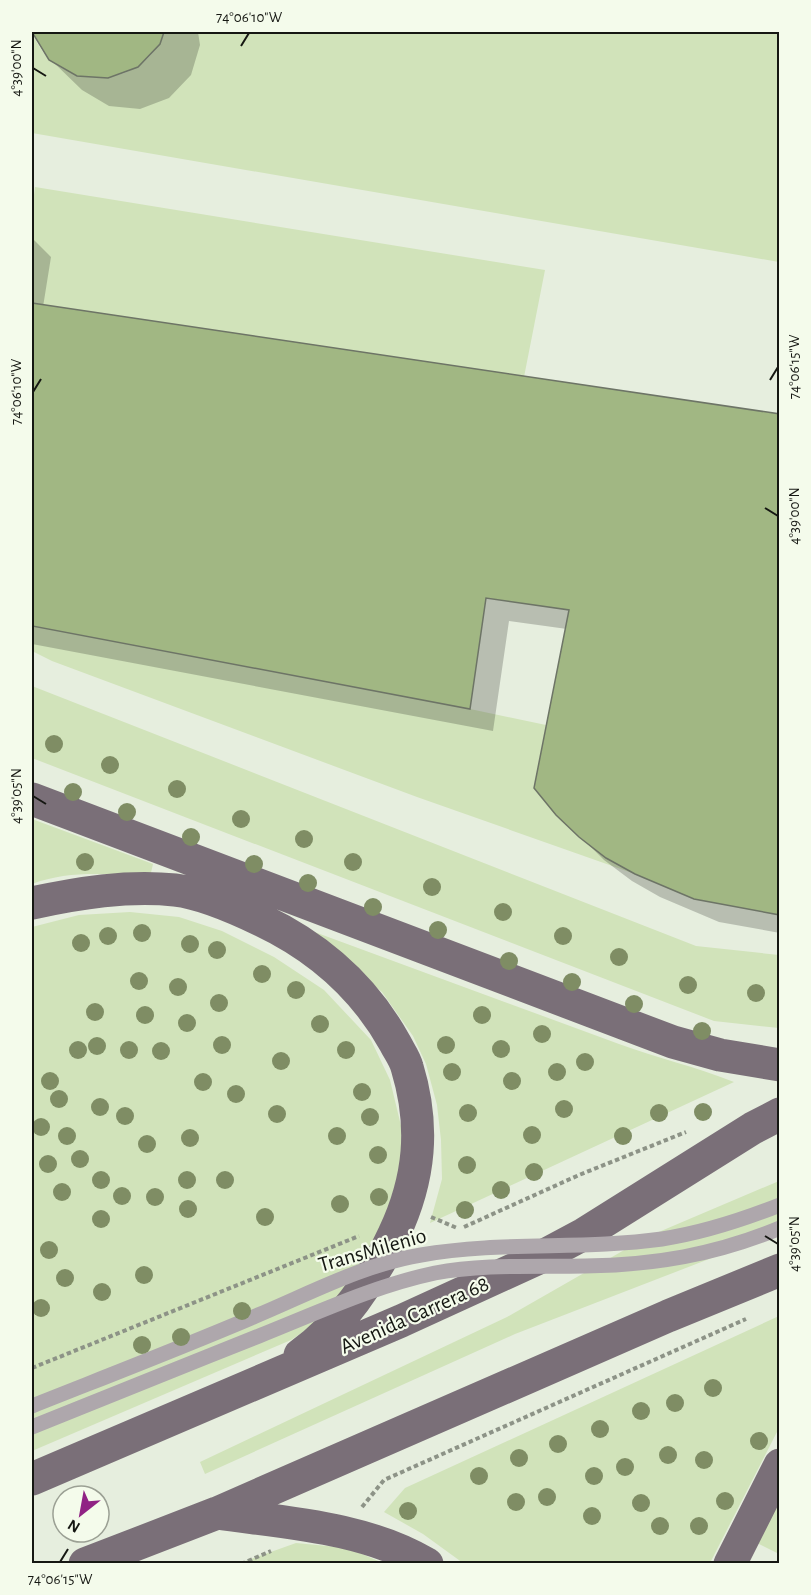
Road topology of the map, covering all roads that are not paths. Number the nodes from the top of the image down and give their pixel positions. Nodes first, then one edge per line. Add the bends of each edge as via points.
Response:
1 (32, 799) edge
2 (32, 903) edge
3 (780, 1065) edge
4 (780, 1114) edge
5 (780, 1205) edge
6 (780, 1228) edge
7 (780, 1270) edge
8 (256, 1384) junction
9 (32, 1406) edge
10 (32, 1427) edge
11 (780, 1465) edge
12 (32, 1479) edge
13 (217, 1512) junction
14 (85, 1563) edge
15 (427, 1563) edge
16 (730, 1563) edge

1 - 3 main road via 673,1042
2 - 8 main road via 126,888 177,890 231,906 285,931 334,966 385,1024 407,1065 419,1129 418,1157 412,1188 388,1248 332,1328
4 - 8 main road, Avenida Carrera 68 via 541,1257
5 - 9 lane, TransMilenio, bridge via 663,1239 478,1249 420,1255 390,1263 314,1290
6 - 10 lane, TransMilenio, bridge via 733,1245 670,1260 465,1270 407,1280 347,1300
7 - 13 main road
8 - 12 main road, Avenida Carrera 68
11 - 16 main road
13 - 14 main road
13 - 15 main road via 371,1538

